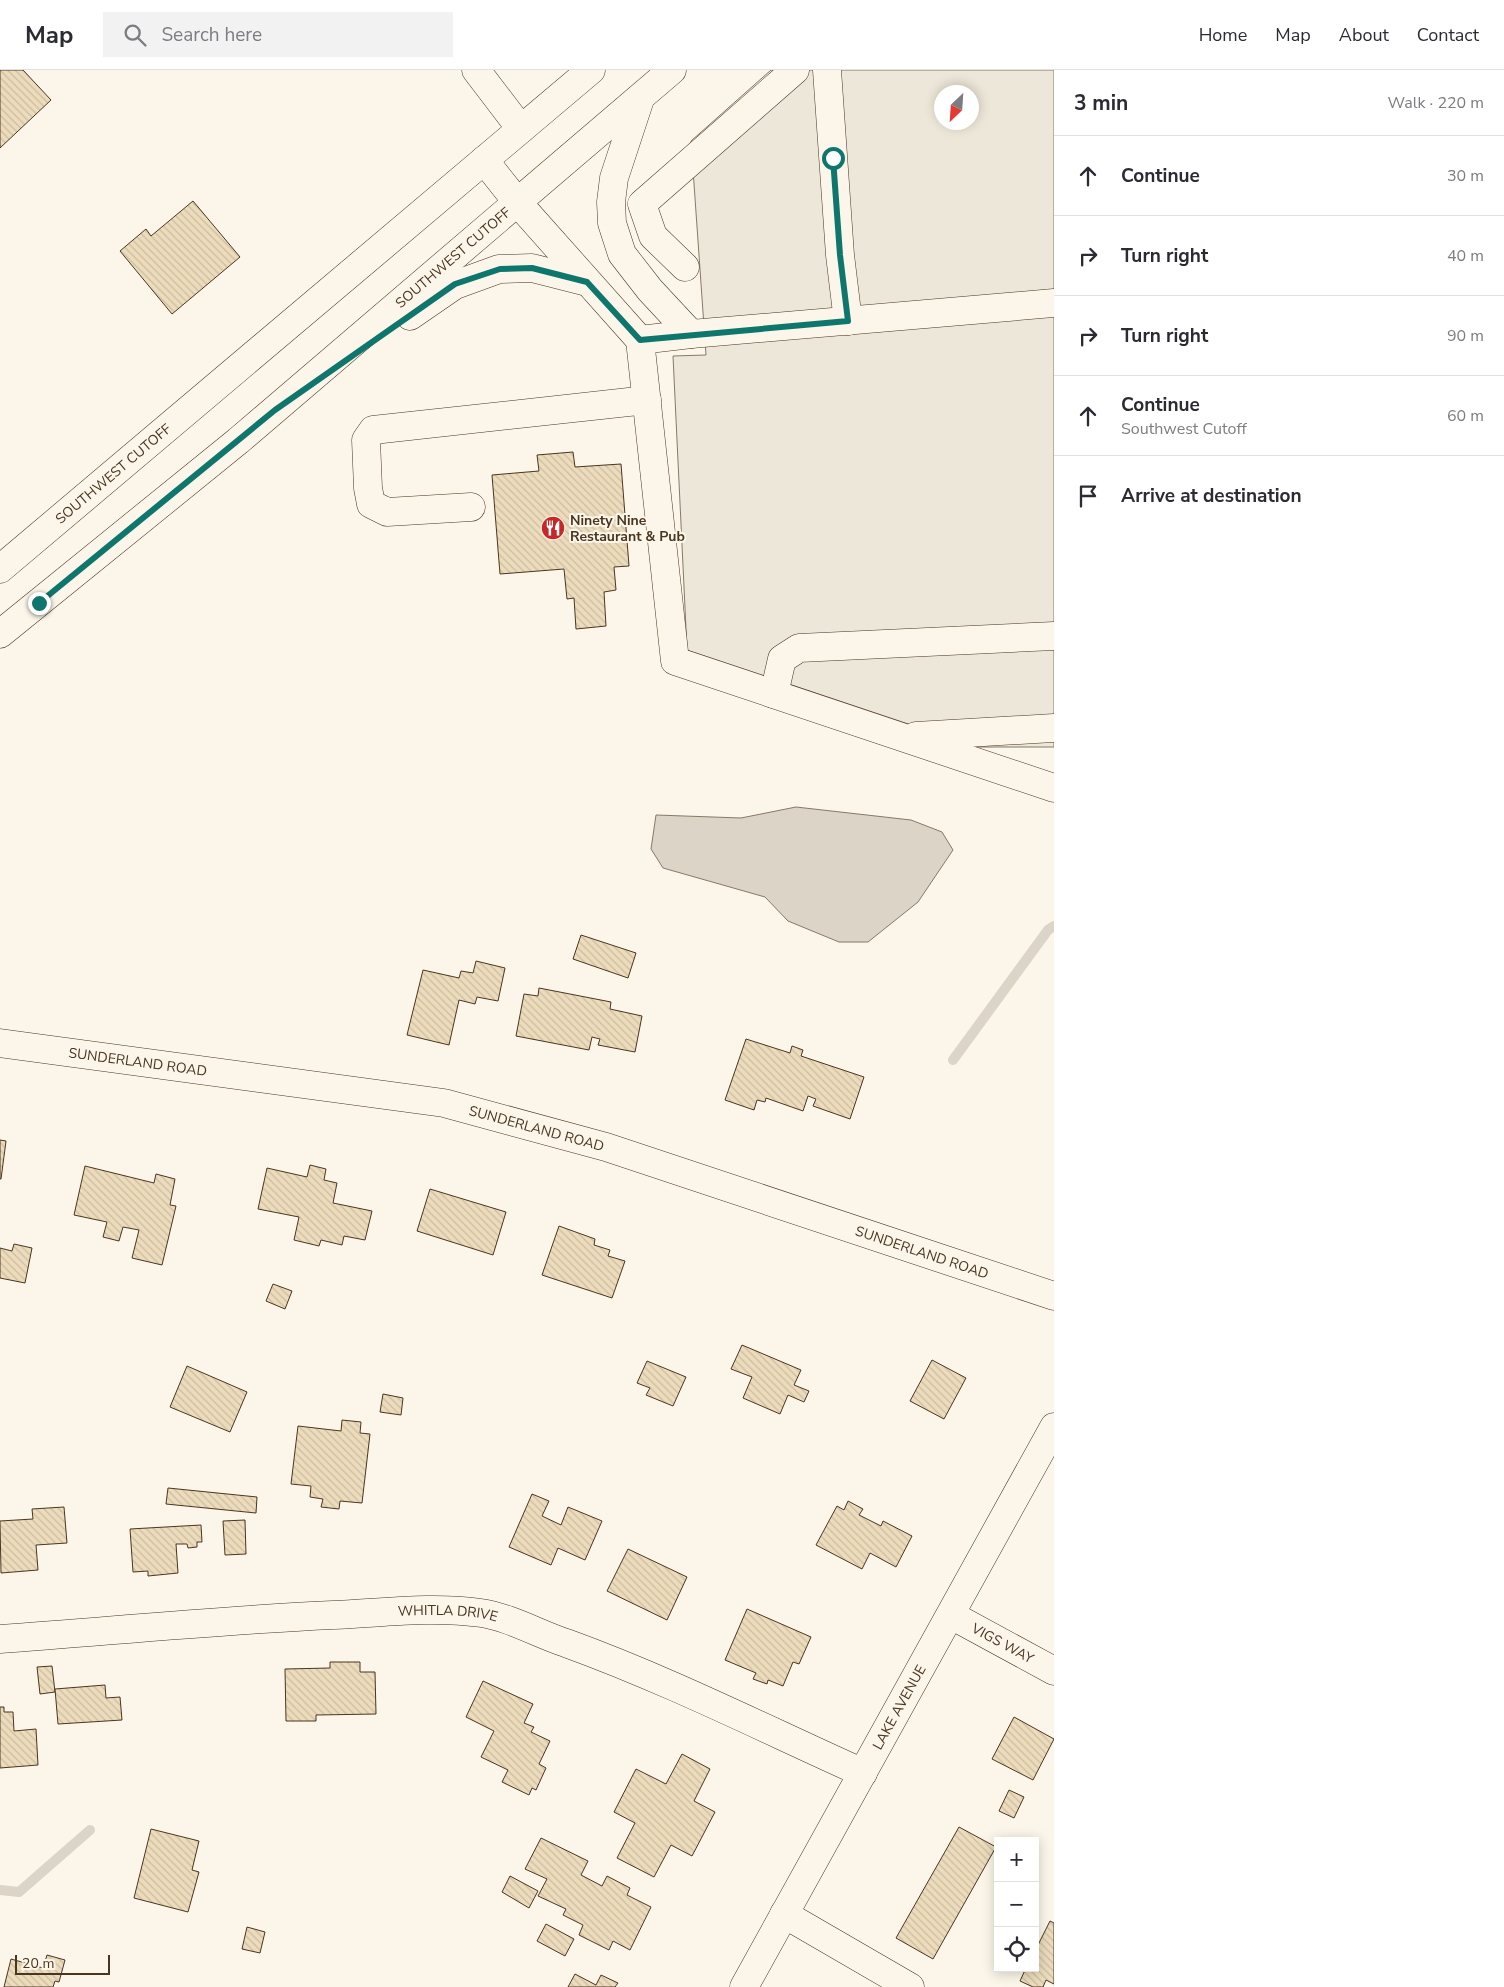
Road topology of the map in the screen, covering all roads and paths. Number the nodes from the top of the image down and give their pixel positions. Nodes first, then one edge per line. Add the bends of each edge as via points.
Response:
1 (476, 70) edge
2 (591, 70) edge
3 (672, 70) edge
4 (795, 70) edge
5 (827, 70) edge
6 (640, 98) junction
7 (521, 129) junction
8 (484, 160) junction
9 (518, 203) junction
10 (685, 267) dead end
11 (587, 282) junction
12 (1054, 303) edge
13 (848, 321) junction
14 (691, 334) junction
15 (640, 340) junction
16 (647, 400) junction
17 (275, 410) junction
18 (471, 506) dead end
19 (0, 569) edge
20 (0, 634) edge
21 (1054, 636) edge
22 (774, 694) junction
23 (1054, 728) edge
24 (902, 737) junction
25 (1054, 788) edge
26 (0, 1043) edge
27 (1054, 1296) edge
28 (1054, 1427) edge
29 (951, 1615) junction
30 (0, 1640) edge
31 (1054, 1671) edge
32 (864, 1773) junction
33 (784, 1914) junction
34 (744, 1987) edge
35 (910, 1987) edge

1 - 7 main road
2 - 7 main road, SOUTHWEST CUTOFF
3 - 6 main road, SOUTHWEST CUTOFF
4 - 10 main road via 642,204 653,236
5 - 13 main road
6 - 9 main road, SOUTHWEST CUTOFF
6 - 14 main road via 614,178 612,223 622,254
7 - 8 main road, SOUTHWEST CUTOFF
8 - 9 main road
8 - 19 main road, SOUTHWEST CUTOFF
9 - 11 main road
9 - 17 main road, SOUTHWEST CUTOFF
11 - 15 main road
11 - 17 main road via 532,268 500,269 455,284
12 - 13 main road
13 - 14 main road
14 - 15 main road
15 - 16 main road
16 - 18 main road via 373,430 366,440 371,504 387,512
16 - 22 main road via 675,661
17 - 20 main road, SOUTHWEST CUTOFF
21 - 22 main road via 799,648 782,659
22 - 24 main road
23 - 24 main road
24 - 25 main road
26 - 27 main road, SUNDERLAND ROAD via 444,1103 606,1147
28 - 29 main road, LAKE AVENUE
29 - 31 main road, VIGS WAY
29 - 32 main road, LAKE AVENUE
30 - 32 main road, WHITLA DRIVE via 300,1616 432,1609 483,1613 596,1654
32 - 33 main road, LAKE AVENUE
33 - 34 main road, LAKE AVENUE
33 - 35 main road

